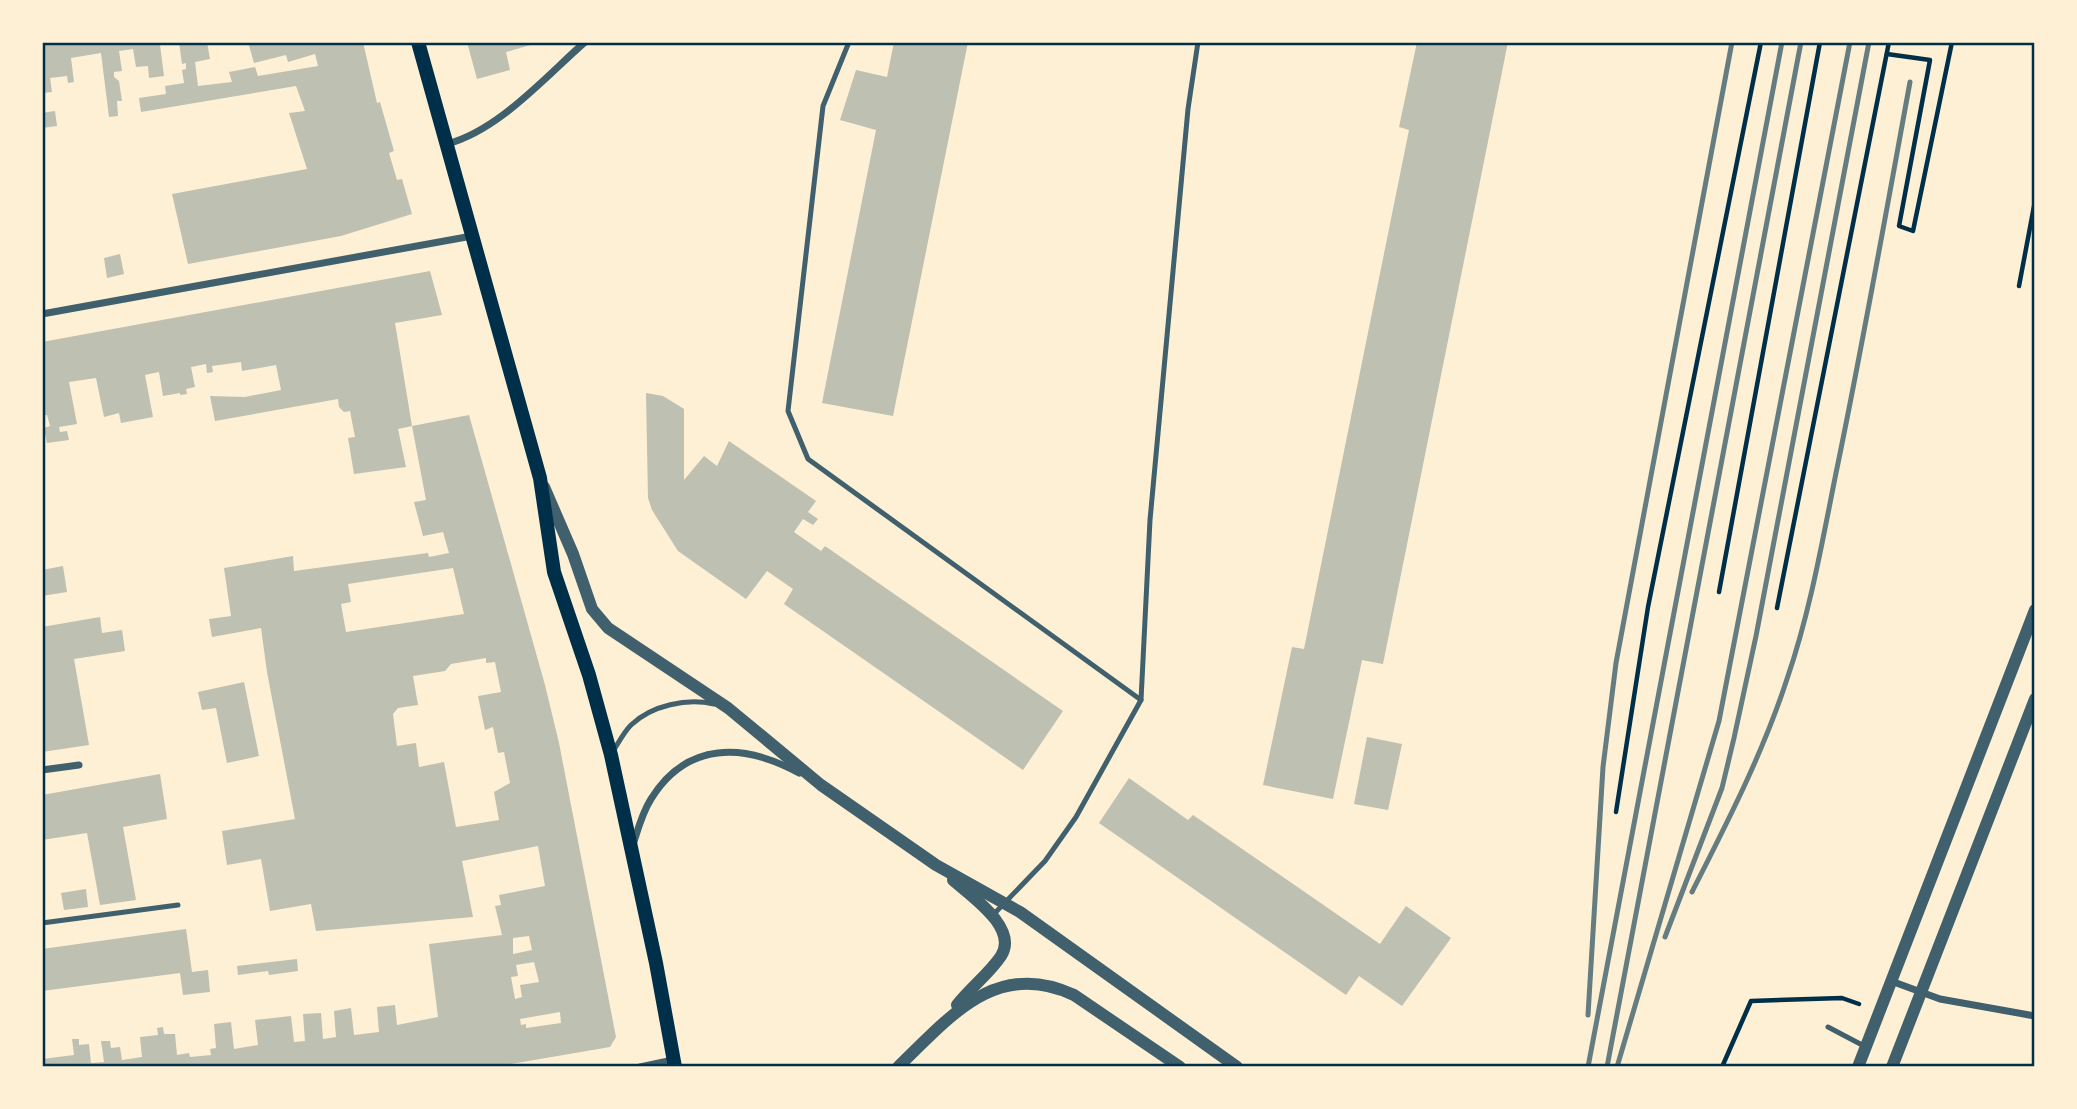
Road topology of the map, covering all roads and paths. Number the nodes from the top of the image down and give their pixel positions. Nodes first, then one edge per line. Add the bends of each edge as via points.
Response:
1 (418, 42) edge
2 (584, 42) edge
3 (849, 42) edge
4 (1199, 42) edge
5 (1761, 42) edge
6 (1820, 42) edge
7 (1889, 42) edge
8 (1952, 42) edge
9 (1887, 54) junction
10 (447, 144) junction
11 (2035, 201) edge
12 (473, 236) junction
13 (2019, 286) dead end
14 (42, 314) edge
15 (540, 478) junction
16 (1719, 592) dead end
17 (1777, 608) dead end
18 (2035, 610) edge
19 (2033, 625) edge
20 (1141, 699) junction
21 (2035, 699) edge
22 (728, 708) junction
23 (611, 755) junction
24 (79, 765) dead end
25 (42, 769) edge
26 (821, 785) junction
27 (1616, 812) dead end
28 (631, 849) junction
29 (936, 865) junction
30 (1003, 902) junction
31 (178, 905) dead end
32 (992, 916) junction
33 (42, 923) edge
34 (1891, 981) junction
35 (1922, 993) junction
36 (1879, 1011) junction
37 (2035, 1016) edge
38 (1828, 1027) dead end
39 (937, 1030) junction
40 (1866, 1046) junction
41 (676, 1065) edge
42 (640, 1067) edge
43 (898, 1067) edge
44 (1180, 1067) edge
45 (1237, 1067) edge
46 (1722, 1067) edge
47 (1858, 1067) edge
48 (1892, 1067) edge

1 - 10 main road
2 - 10 street via 497,119 468,139
3 - 20 lane via 823,106 788,411 808,459
4 - 20 lane via 1188,109 1150,520
5 - 27 path via 1648,607
6 - 16 path
7 - 9 path
8 - 9 path via 1913,231 1899,226 1930,61
9 - 17 path
10 - 12 main road
11 - 13 path
12 - 14 street
12 - 15 main road
15 - 22 street via 597,616 617,635
15 - 23 main road via 554,572
18 - 19 street
19 - 34 street
20 - 30 lane via 1076,817 1045,861
21 - 35 street
22 - 23 lane via 693,701 655,710 632,724
22 - 26 street
23 - 28 main road
24 - 25 street
26 - 28 street via 757,755 704,755 681,766 661,785 644,812
26 - 29 street
28 - 41 main road
29 - 30 street
29 - 32 street
30 - 32 lane
30 - 45 street
31 - 33 lane
32 - 39 street via 1004,935 1002,955
34 - 35 street
34 - 36 street
35 - 37 street
35 - 48 street
36 - 40 street
36 - 46 path via 1842,998 1751,1001
38 - 40 lane
39 - 43 street
39 - 44 street via 964,1005 995,989 1030,983 1059,988
40 - 47 street
41 - 42 street

